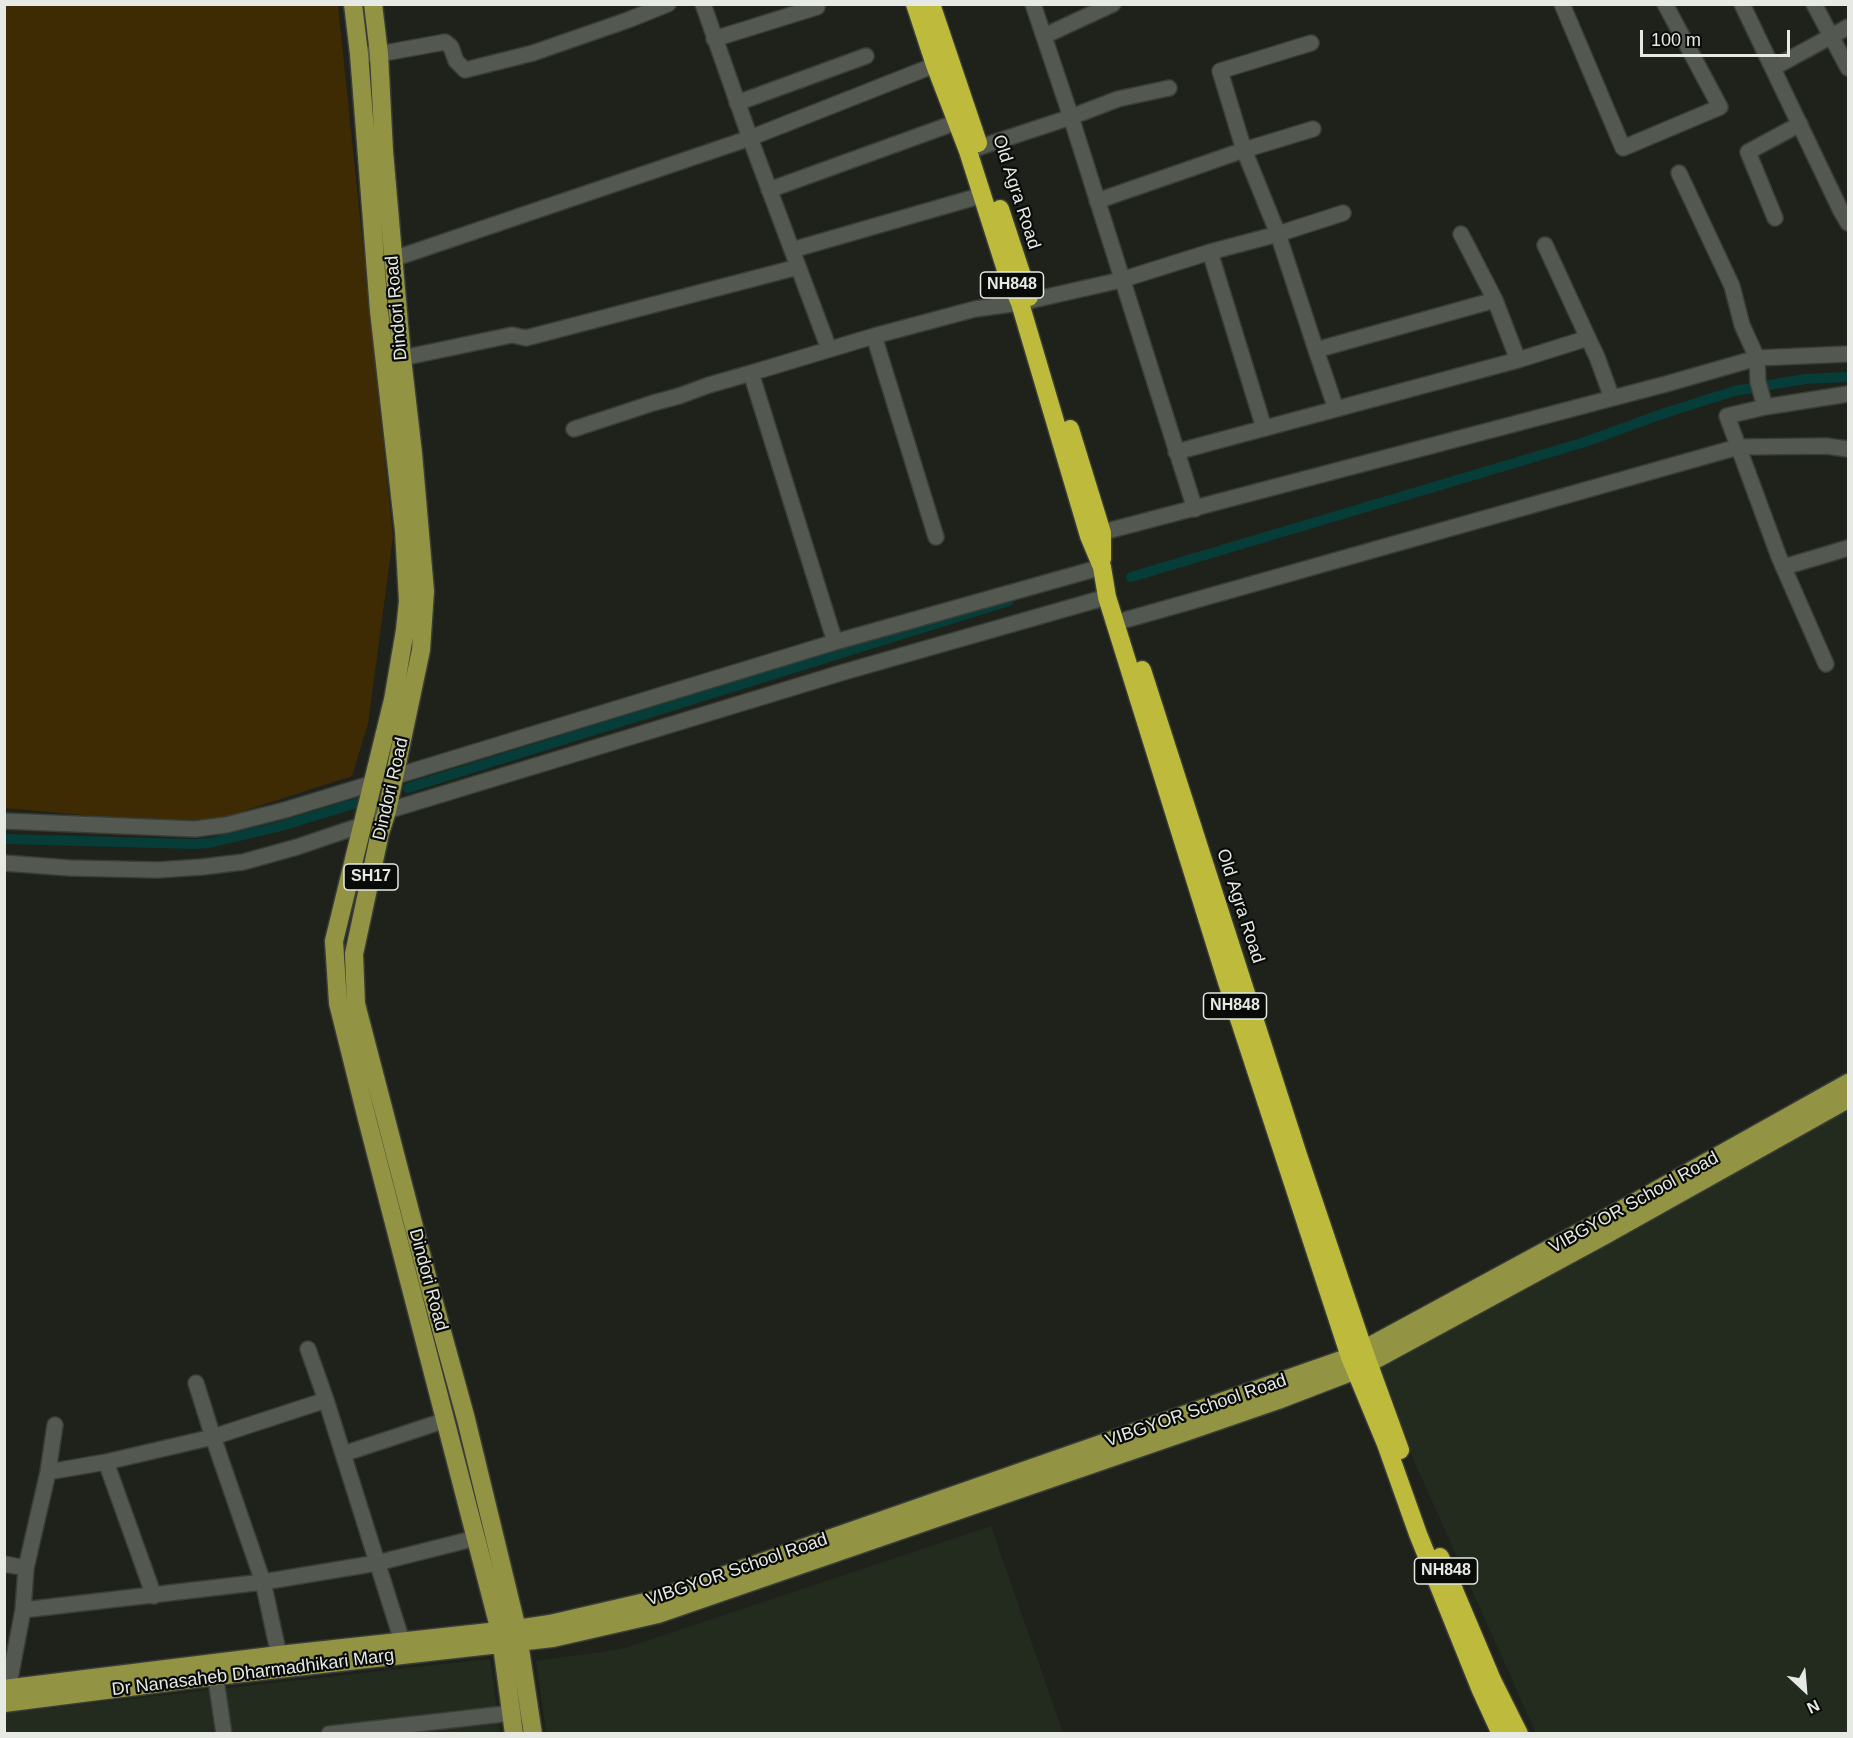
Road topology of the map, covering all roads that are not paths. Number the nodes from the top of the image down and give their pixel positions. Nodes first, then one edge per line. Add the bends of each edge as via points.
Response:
1 (353, 4) edge
2 (373, 4) edge
3 (668, 4) edge
4 (703, 4) edge
5 (816, 4) edge
6 (915, 4) edge
7 (931, 4) edge
8 (1033, 4) edge
9 (1113, 4) edge
10 (1562, 4) edge
11 (1665, 4) edge
12 (1742, 4) edge
13 (1814, 4) edge
14 (1848, 27) edge
15 (1044, 36) junction
16 (1832, 36) junction
17 (714, 39) junction
18 (1311, 43) dead end
19 (359, 54) junction
20 (379, 54) junction
21 (866, 56) dead end
22 (935, 65) junction
23 (1773, 68) junction
24 (1848, 68) edge
25 (1169, 88) dead end
26 (737, 104) junction
27 (1071, 117) junction
28 (957, 122) junction
29 (1800, 124) junction
30 (1313, 129) dead end
31 (750, 138) junction
32 (974, 149) junction
33 (1244, 150) junction
34 (1679, 172) dead end
35 (769, 190) junction
36 (983, 195) junction
37 (1097, 201) junction
38 (1343, 213) dead end
39 (1846, 213) edge
40 (1775, 218) dead end
41 (1278, 234) junction
42 (1461, 234) dead end
43 (1545, 245) dead end
44 (792, 250) junction
45 (1210, 252) junction
46 (393, 259) junction
47 (798, 267) junction
48 (1121, 280) junction
49 (1495, 300) junction
50 (1025, 302) junction
51 (874, 336) junction
52 (1588, 338) junction
53 (829, 349) junction
54 (1316, 350) junction
55 (1848, 354) edge
56 (402, 358) junction
57 (1757, 358) junction
58 (1518, 360) junction
59 (751, 373) junction
60 (1848, 394) edge
61 (1612, 398) junction
62 (1763, 403) junction
63 (1336, 409) junction
64 (1264, 428) junction
65 (574, 429) dead end
66 (1738, 447) junction
67 (1848, 449) edge
68 (1176, 452) junction
69 (1194, 509) junction
70 (1095, 534) junction
71 (936, 537) dead end
72 (1848, 548) edge
73 (1102, 567) junction
74 (1784, 567) junction
75 (1107, 597) junction
76 (1120, 621) junction
77 (835, 642) junction
78 (1826, 664) dead end
79 (395, 777) junction
80 (373, 783) junction
81 (387, 811) junction
82 (364, 817) junction
83 (4, 821) edge
84 (4, 863) edge
85 (1848, 1083) edge
86 (1848, 1099) edge
87 (1766, 1138) junction
88 (308, 1349) dead end
89 (1360, 1360) junction
90 (196, 1383) dead end
91 (326, 1400) junction
92 (446, 1420) junction
93 (55, 1425) dead end
94 (213, 1437) junction
95 (343, 1454) junction
96 (106, 1462) junction
97 (48, 1472) junction
98 (476, 1538) junction
99 (377, 1563) junction
100 (4, 1564) edge
101 (26, 1568) junction
102 (263, 1582) junction
103 (154, 1596) junction
104 (22, 1610) junction
105 (510, 1637) junction
106 (402, 1641) junction
107 (279, 1655) junction
108 (214, 1670) junction
109 (6, 1693) edge
110 (521, 1712) junction
111 (224, 1734) edge
112 (329, 1734) edge
113 (514, 1734) edge
114 (533, 1734) edge
115 (1501, 1734) edge
116 (1519, 1734) edge

1 - 19 main road
2 - 20 main road, Dindori Road / SH17
3 - 20 street via 533,52 465,70 445,42
4 - 17 street
5 - 17 street via 817,7
6 - 22 highway, NH848
7 - 32 highway, Old Agra Road / NH848
8 - 15 street
9 - 15 street
10 - 11 street via 1623,148 1720,107
12 - 23 street
13 - 16 street
14 - 16 street
15 - 27 street
16 - 23 street
16 - 24 street
17 - 26 street
18 - 33 street via 1220,71
19 - 20 street
19 - 80 main road via 379,311 408,601 395,688
20 - 46 main road, Dindori Road / SH17
21 - 26 street
22 - 28 highway, NH848
22 - 31 street
23 - 29 street
25 - 27 street via 1118,99
26 - 31 street
27 - 32 street
27 - 37 street
28 - 32 highway, NH848
28 - 35 street
29 - 39 street
29 - 40 street via 1748,152
30 - 33 street
31 - 35 street
31 - 46 street
32 - 36 highway, NH848
32 - 50 highway, Old Agra Road / NH848
33 - 37 street
33 - 41 street
34 - 57 street via 1732,286 1742,325
35 - 44 street
36 - 44 street
36 - 50 highway, NH848 via 1006,270
37 - 48 street
38 - 41 street
41 - 45 street
41 - 54 street
42 - 49 street
43 - 52 street
44 - 47 street
45 - 48 street
45 - 64 street
46 - 56 main road, Dindori Road / SH17
47 - 53 street
47 - 56 street via 526,338 512,335
48 - 50 street
48 - 68 street
49 - 54 street
49 - 58 street
50 - 51 street via 975,309
50 - 70 highway, NH848
51 - 53 street
51 - 71 street
52 - 58 street
52 - 61 street
53 - 59 street
54 - 63 street
55 - 57 street
56 - 79 main road, Dindori Road / SH17 via 425,591 420,651
57 - 61 street
57 - 62 street
58 - 63 street
59 - 65 street
59 - 77 street
60 - 62 street
61 - 69 street
62 - 66 street via 1727,416
63 - 64 street
64 - 68 street
66 - 67 street
66 - 74 street
66 - 76 street
68 - 69 street
69 - 70 street
70 - 73 highway, NH848
72 - 74 street
73 - 75 highway, NH848
73 - 77 street
74 - 78 street
75 - 76 highway, NH848
75 - 81 street via 844,672
76 - 89 highway, NH848 via 1227,982
77 - 79 street
79 - 80 street
79 - 81 main road, Dindori Road / SH17
80 - 82 main road
80 - 83 street via 285,810 195,829
81 - 82 street
81 - 105 main road, Dindori Road / SH17 via 354,954 356,1004 466,1419
82 - 84 street via 297,847 243,862 158,870
82 - 92 main road via 334,941 338,1003
85 - 87 main road, VIBGYOR School Road
86 - 87 main road, VIBGYOR School Road
87 - 89 main road, VIBGYOR School Road
88 - 91 street
89 - 105 main road, VIBGYOR School Road via 1278,1400 658,1614 553,1638
89 - 115 highway, NH848 via 1418,1534
89 - 116 highway, NH848 via 1384,1404 1427,1526
90 - 94 street
91 - 94 street
91 - 95 street
92 - 95 street
92 - 98 main road
93 - 97 street
94 - 96 street
94 - 102 street
95 - 99 street
96 - 97 street
96 - 103 street
97 - 101 street
98 - 99 street
98 - 105 main road
99 - 102 street
99 - 106 street
100 - 101 street
101 - 104 street
102 - 103 street
102 - 107 street
103 - 104 street
104 - 109 street
105 - 106 main road, Dr Nanasaheb Dharmadhikari Marg
105 - 108 main road, Dr Nanasaheb Dharmadhikari Marg
105 - 110 main road, Dindori Road / SH17
106 - 107 main road, Dr Nanasaheb Dharmadhikari Marg
107 - 108 main road, Dr Nanasaheb Dharmadhikari Marg
108 - 109 main road, Dr Nanasaheb Dharmadhikari Marg
108 - 111 street
110 - 112 street
110 - 113 main road
110 - 114 main road, Dindori Road / SH17

